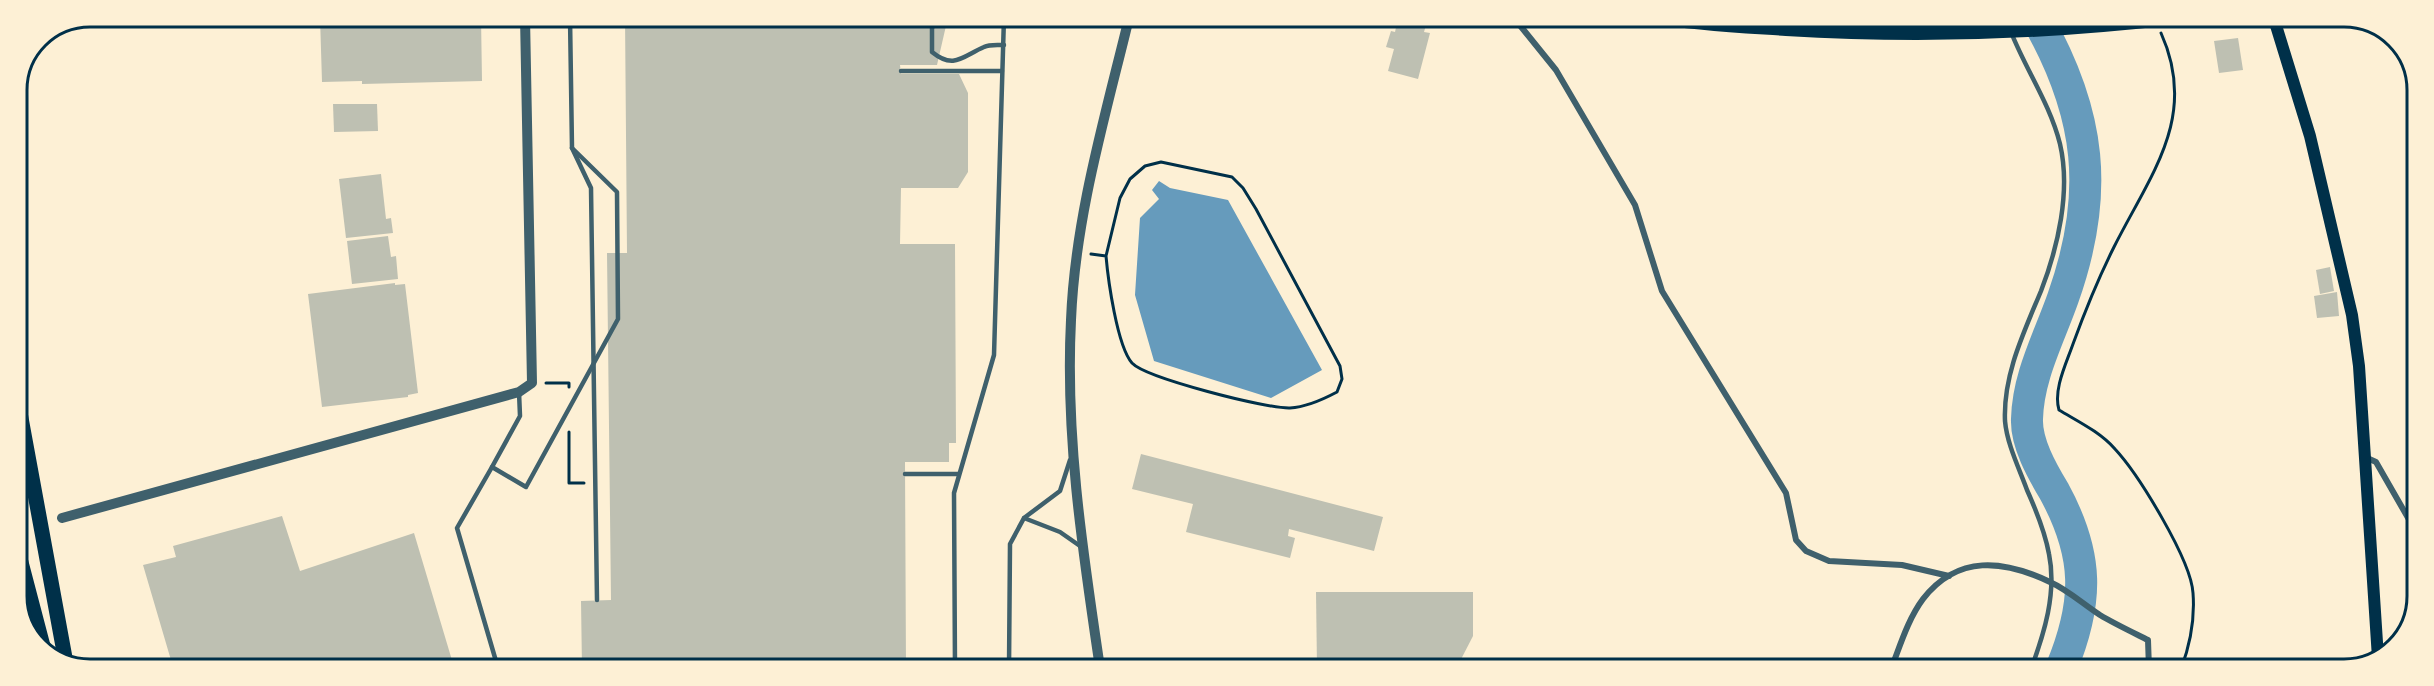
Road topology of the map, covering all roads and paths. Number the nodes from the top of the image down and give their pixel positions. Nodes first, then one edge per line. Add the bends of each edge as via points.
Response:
1 (525, 27) edge
2 (570, 27) edge
3 (933, 27) edge
4 (1004, 27) edge
5 (1127, 27) edge
6 (1521, 27) edge
7 (1745, 27) edge
8 (1991, 27) edge
9 (2092, 27) edge
10 (2157, 27) edge
11 (2276, 27) edge
12 (2011, 32) junction
13 (1993, 33) junction
14 (1004, 45) junction
15 (900, 71) dead end
16 (1002, 71) junction
17 (572, 148) junction
18 (1077, 253) junction
19 (1106, 256) junction
20 (532, 383) junction
21 (519, 392) junction
22 (569, 394) dead end
23 (569, 425) dead end
24 (27, 450) edge
25 (1072, 455) junction
26 (2366, 457) junction
27 (492, 467) junction
28 (905, 474) dead end
29 (958, 474) junction
30 (589, 482) dead end
31 (2407, 517) edge
32 (62, 518) dead end
33 (1024, 519) junction
34 (1082, 547) junction
35 (1949, 576) junction
36 (2051, 582) junction
37 (27, 585) edge
38 (597, 600) dead end
39 (40, 634) edge
40 (2377, 649) edge
41 (64, 653) edge
42 (495, 659) edge
43 (955, 659) edge
44 (1009, 659) edge
45 (1099, 659) edge
46 (1895, 659) edge
47 (2035, 659) edge
48 (2149, 659) edge
49 (2185, 659) edge

1 - 20 street
2 - 17 lane
3 - 14 lane via 932,52 943,61 960,60 987,45
4 - 14 lane
5 - 18 street
6 - 35 street via 1556,70 1635,205 1662,291 1786,493 1796,540 1806,551 1829,561 1902,565
7 - 13 main road via 1843,33
8 - 13 lane
9 - 12 main road
10 - 49 path via 2170,59 2175,100 2172,127 2161,158 2096,285 2063,370 2057,402 2059,410 2097,433 2116,450 2186,563 2193,592 2193,616
11 - 26 main road via 2310,136 2352,315
12 - 13 main road
12 - 36 lane via 2050,113 2064,173 2063,208 2055,248 2014,358 2005,422 2050,555
14 - 16 lane
15 - 16 lane
16 - 29 lane via 994,355
17 - 27 lane via 617,192 618,319 526,487
17 - 38 lane via 591,188
18 - 19 path
18 - 25 street via 1071,321
19 - 19 path via 1120,198 1130,179 1146,166 1161,162 1232,177 1256,209 1340,366 1342,379 1337,392 1305,407 1287,408 1262,405 1140,369 1130,361 1122,340 1108,286
20 - 21 street
20 - 22 path via 569,383
21 - 27 lane via 520,416
21 - 32 street
23 - 30 path via 569,483
24 - 41 highway
25 - 33 lane via 1060,491
25 - 34 street
26 - 31 street via 2376,462
26 - 40 main road
27 - 42 lane via 457,528
28 - 29 lane
29 - 43 lane via 954,493
33 - 34 lane via 1060,532
33 - 44 lane via 1010,544
34 - 45 street
35 - 36 street via 1960,568 1986,564
35 - 46 street via 1923,599
36 - 47 lane via 2045,631
36 - 48 street via 2148,640
37 - 39 highway

